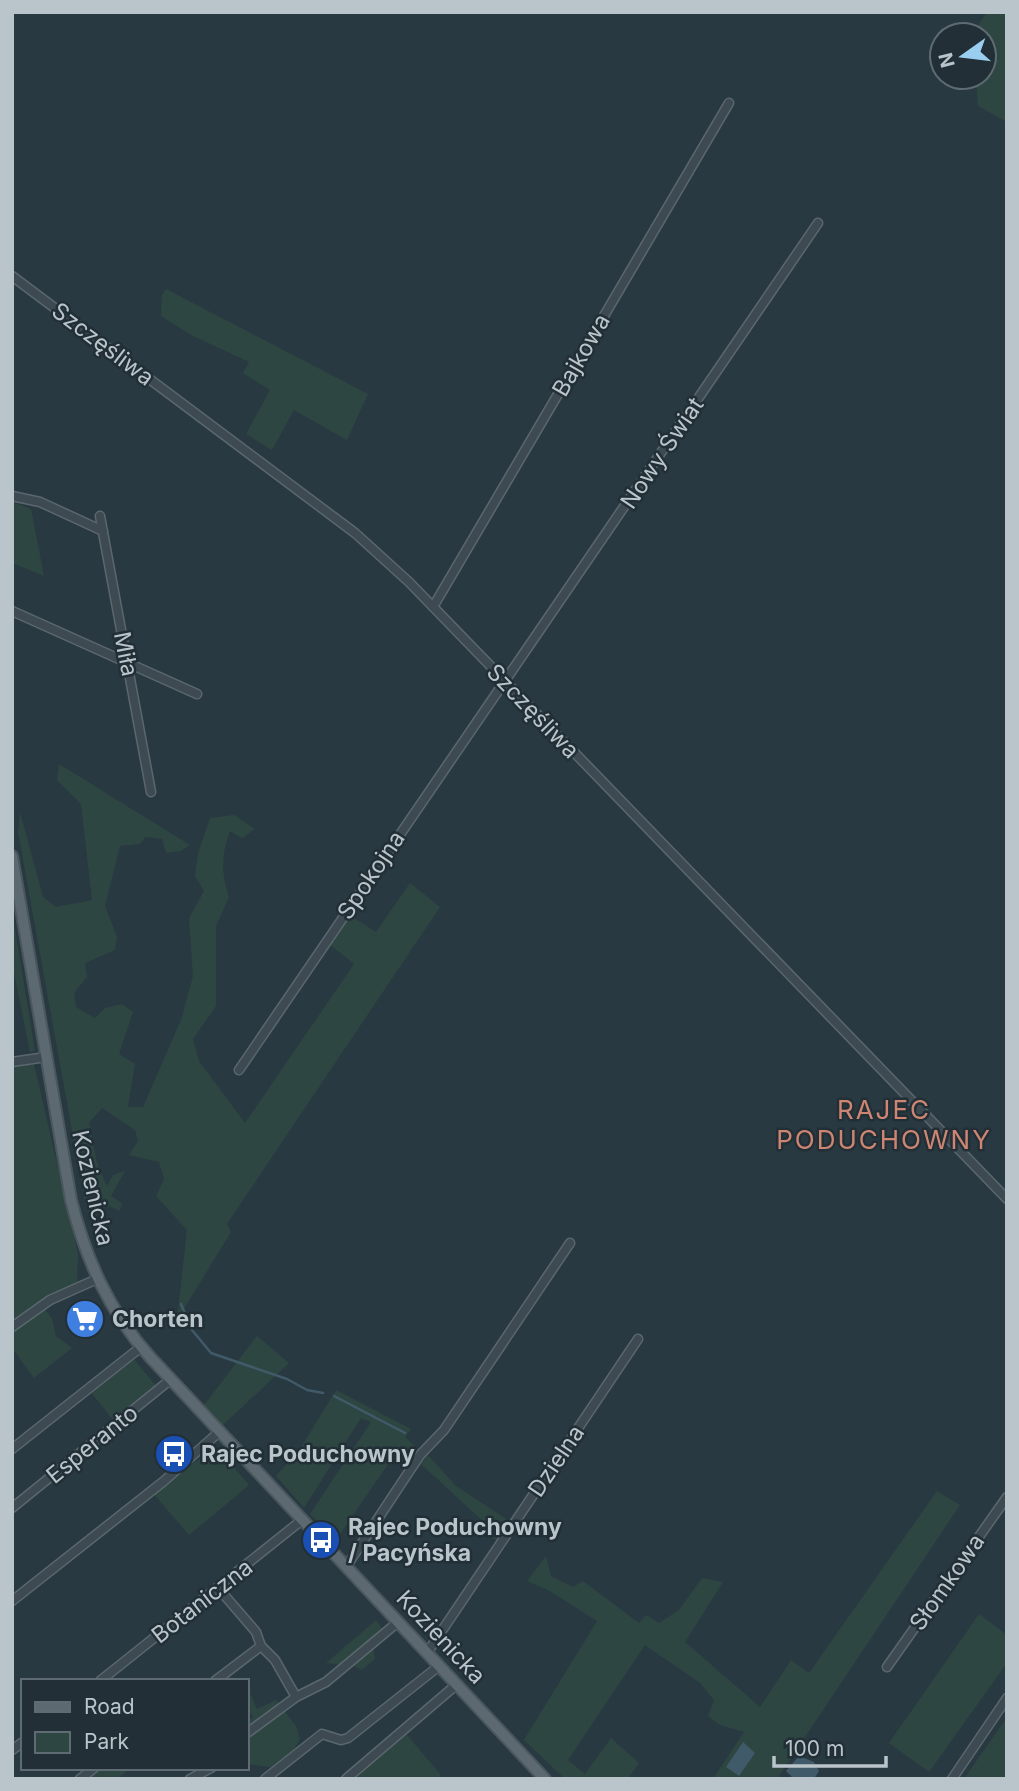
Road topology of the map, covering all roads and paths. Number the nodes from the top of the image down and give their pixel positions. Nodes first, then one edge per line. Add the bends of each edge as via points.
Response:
1 (729, 103) dead end
2 (818, 223) dead end
3 (12, 276) edge
4 (12, 496) edge
5 (100, 516) dead end
6 (103, 531) junction
7 (433, 607) junction
8 (12, 611) edge
9 (128, 664) junction
10 (505, 681) junction
11 (197, 694) dead end
12 (151, 792) dead end
13 (12, 856) edge
14 (46, 1057) junction
15 (12, 1062) edge
16 (239, 1070) dead end
17 (1007, 1199) edge
18 (570, 1243) dead end
19 (97, 1279) junction
20 (12, 1327) edge
21 (638, 1339) dead end
22 (141, 1347) junction
23 (170, 1380) junction
24 (219, 1432) junction
25 (12, 1449) edge
26 (1007, 1497) edge
27 (12, 1508) edge
28 (302, 1520) junction
29 (346, 1567) junction
30 (219, 1589) junction
31 (12, 1601) edge
32 (398, 1622) junction
33 (261, 1646) junction
34 (427, 1653) junction
35 (439, 1667) junction
36 (887, 1667) dead end
37 (103, 1679) edge
38 (218, 1679) edge
39 (456, 1685) junction
40 (296, 1697) junction
41 (1007, 1698) edge
42 (248, 1732) edge
43 (207, 1770) edge
44 (190, 1779) edge
45 (265, 1779) edge
46 (346, 1779) edge
47 (545, 1779) edge
48 (952, 1779) edge

1 - 7 street, Bajkowa
2 - 10 street, Nowy Świat
3 - 7 street, Szczęśliwa via 355,533
4 - 6 street via 40,502
5 - 6 street, Miła
6 - 9 street, Miła
7 - 10 street, Szczęśliwa
8 - 9 street
9 - 11 street
9 - 12 street, Miła
10 - 16 street, Spokojna
10 - 17 street, Szczęśliwa
13 - 14 main road, Kozienicka
14 - 15 street
14 - 19 main road, Kozienicka via 71,1200
18 - 29 street
19 - 20 street via 50,1300
19 - 22 main road, Kozienicka
21 - 34 street, Dzielna
22 - 23 main road, Kozienicka
22 - 25 street
23 - 24 main road, Kozienicka
23 - 27 street, Esperanto
24 - 28 main road, Kozienicka
24 - 31 street
26 - 36 street, Słomkowa
28 - 29 main road, Kozienicka
28 - 30 street, Botaniczna
29 - 32 main road, Kozienicka
30 - 33 street via 257,1632
30 - 37 street, Botaniczna
32 - 34 main road, Kozienicka
32 - 40 street via 326,1682
33 - 38 street
33 - 40 street via 275,1660
34 - 35 main road, Kozienicka
35 - 39 main road, Kozienicka
35 - 45 street via 348,1738 322,1734
39 - 46 street
39 - 47 main road, Kozienicka
40 - 42 street
41 - 48 street
43 - 44 street

